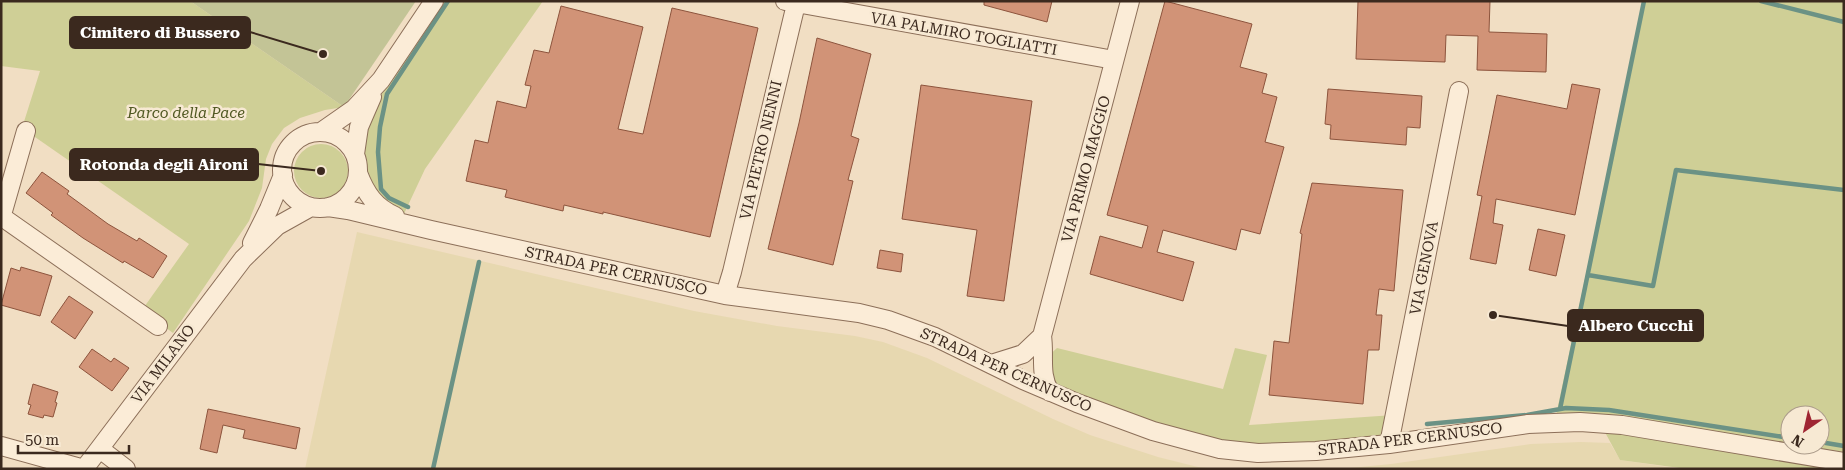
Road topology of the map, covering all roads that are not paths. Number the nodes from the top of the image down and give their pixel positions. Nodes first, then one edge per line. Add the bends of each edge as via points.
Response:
1 (434, 1) edge
2 (1130, 1) edge
3 (790, 3) edge
4 (1114, 60) junction
5 (381, 80) junction
6 (1458, 91) dead end
7 (26, 131) dead end
8 (321, 132) junction
9 (355, 154) junction
10 (358, 174) junction
11 (283, 175) junction
12 (320, 207) junction
13 (2, 218) edge
14 (418, 227) junction
15 (243, 259) junction
16 (725, 295) junction
17 (158, 326) dead end
18 (1042, 336) junction
19 (1022, 354) junction
20 (1043, 358) junction
21 (990, 364) junction
22 (1023, 380) junction
23 (1050, 392) junction
24 (1389, 444) junction
25 (1, 446) edge
26 (100, 448) junction
27 (1844, 462) edge
28 (84, 469) edge
29 (126, 469) edge

1 - 5 street, VIA MILANO
2 - 4 street, VIA PRIMO MAGGIO
3 - 4 street, VIA PALMIRO TOGLIATTI
3 - 16 street, VIA PIETRO NENNI
4 - 18 street, VIA PRIMO MAGGIO
5 - 8 street, VIA MILANO via 354,109
5 - 9 street, VIA MILANO via 361,121
6 - 24 street, VIA GENOVA
7 - 13 street
8 - 9 street via 341,138
8 - 11 street, VIA MILANO via 306,135 292,145 284,160
9 - 10 street, VIA MILANO
10 - 12 street, VIA MILANO via 351,194 338,204
10 - 14 street, STRADA PER CERNUSCO via 374,203
11 - 12 street via 292,196 301,203
11 - 15 street, VIA MILANO
12 - 14 street, STRADA PER CERNUSCO via 348,210
12 - 15 street, VIA MILANO via 277,226
13 - 17 street
14 - 16 street, STRADA PER CERNUSCO
15 - 26 street, VIA MILANO
16 - 21 street, STRADA PER CERNUSCO via 881,318 929,334
18 - 19 street
18 - 20 street, VIA PRIMO MAGGIO
19 - 21 street
19 - 22 street via 1019,367
20 - 22 street via 1032,377
20 - 23 street, VIA PRIMO MAGGIO via 1043,375
21 - 22 street, STRADA PER CERNUSCO
22 - 23 street, STRADA PER CERNUSCO
23 - 24 street, STRADA PER CERNUSCO via 1130,423 1220,449 1286,453
24 - 27 street, STRADA PER CERNUSCO via 1528,424 1596,422
25 - 28 street
26 - 28 street, VIA MILANO
26 - 29 street

